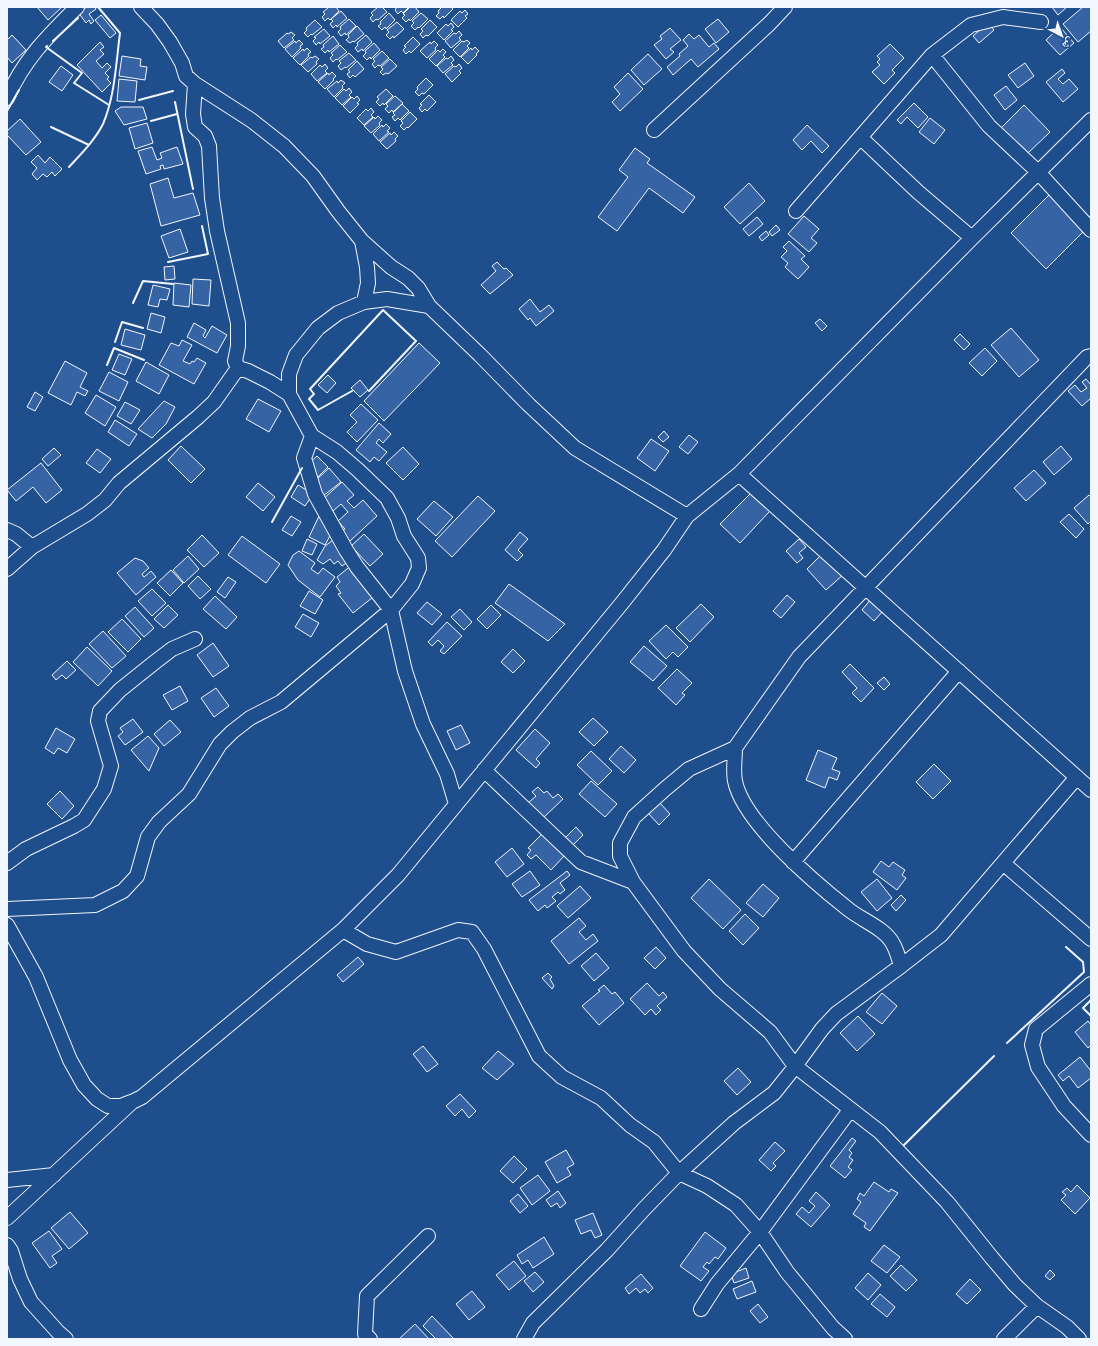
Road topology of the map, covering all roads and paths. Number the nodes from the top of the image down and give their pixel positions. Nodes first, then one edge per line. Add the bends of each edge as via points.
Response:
1 (77, 7) edge
2 (141, 7) edge
3 (785, 7) edge
4 (1041, 22) dead end
5 (932, 55) junction
6 (195, 84) junction
7 (7, 98) edge
8 (1091, 120) edge
9 (654, 130) dead end
10 (861, 138) junction
11 (1038, 172) junction
12 (796, 211) dead end
13 (1091, 230) edge
14 (972, 238) junction
15 (362, 241) junction
16 (364, 302) junction
17 (429, 306) junction
18 (1091, 356) edge
19 (238, 368) junction
20 (289, 394) junction
21 (312, 436) junction
22 (739, 474) junction
23 (687, 516) junction
24 (7, 530) edge
25 (32, 547) junction
26 (7, 569) edge
27 (866, 588) junction
28 (391, 610) junction
29 (196, 639) dead end
30 (958, 671) junction
31 (735, 748) junction
32 (484, 770) junction
33 (1076, 777) junction
34 (1091, 790) edge
35 (456, 804) junction
36 (793, 862) junction
37 (7, 863) edge
38 (1003, 863) junction
39 (633, 882) junction
40 (7, 910) edge
41 (7, 925) edge
42 (343, 930) junction
43 (1091, 939) edge
44 (901, 966) junction
45 (1091, 984) edge
46 (796, 1066) junction
47 (132, 1102) junction
48 (850, 1110) junction
49 (1091, 1135) edge
50 (678, 1173) junction
51 (54, 1175) junction
52 (7, 1180) edge
53 (7, 1218) edge
54 (760, 1232) junction
55 (428, 1236) dead end
56 (7, 1245) edge
57 (1037, 1306) junction
58 (700, 1309) dead end
59 (66, 1339) edge
60 (370, 1339) edge
61 (524, 1339) edge
62 (845, 1339) edge
63 (1004, 1339) edge
64 (1079, 1339) edge

1 - 7 street via 36,49 22,68
2 - 6 street via 170,42 186,76
3 - 9 street
4 - 5 street via 1003,17 971,24
5 - 10 street
5 - 11 street via 989,126
6 - 15 street via 251,120 284,146 313,176
6 - 19 street via 195,127 205,136 209,146 216,231 238,323 235,361
8 - 11 street
10 - 12 street
10 - 14 street
11 - 13 street
11 - 14 street
14 - 22 street
15 - 16 street via 368,282
15 - 17 street via 391,267 408,278
16 - 17 street via 387,299
16 - 20 street via 338,313 318,328 296,355 289,374
17 - 23 street via 575,448
18 - 27 street via 1087,357
19 - 20 street via 270,382
19 - 25 street via 214,402 119,483 105,500 88,514
20 - 21 street
21 - 28 street via 304,458 315,494 357,567
21 - 28 street via 337,452 387,498 404,536 418,558 419,568 412,584
22 - 23 street
22 - 27 street
23 - 32 street via 622,603
24 - 25 street
25 - 26 street
27 - 30 street
27 - 31 street via 799,657
28 - 35 street via 407,678 423,724 447,774
28 - 40 street via 281,702 250,718 220,744 189,794 148,837 137,876 123,891 95,905
29 - 37 street via 172,650 155,662 120,690 100,711 98,721 111,766 104,789 84,820 26,849
30 - 33 street
30 - 36 street
31 - 36 street via 735,781 743,803
31 - 39 street via 689,769 634,817 620,843 620,856
32 - 35 street
32 - 39 street via 581,862
33 - 34 street
33 - 38 street
35 - 42 street via 398,875
36 - 44 street via 849,910 878,928 892,942
38 - 43 street
38 - 44 street via 941,935
39 - 46 street via 684,951 720,989 770,1032
41 - 47 street via 36,977 70,1060 84,1086 108,1106 121,1106
42 - 47 street via 142,1097
42 - 50 street via 367,944 396,952 458,930 472,932 484,949 539,1056 562,1077 601,1098 630,1125 654,1142
44 - 46 street via 836,1014
45 - 49 street via 1036,1029 1032,1045 1038,1068 1064,1106
46 - 48 street
46 - 50 street via 774,1093 734,1122
47 - 51 street
48 - 54 street
48 - 57 street via 880,1132 947,1202 1015,1285
50 - 54 street via 707,1186 736,1205
50 - 61 street via 607,1250 533,1323
51 - 52 street
51 - 53 street
54 - 58 street
54 - 62 street via 787,1272
55 - 60 street via 367,1296 365,1334
56 - 59 street via 31,1302
57 - 63 street
57 - 64 street via 1067,1327

